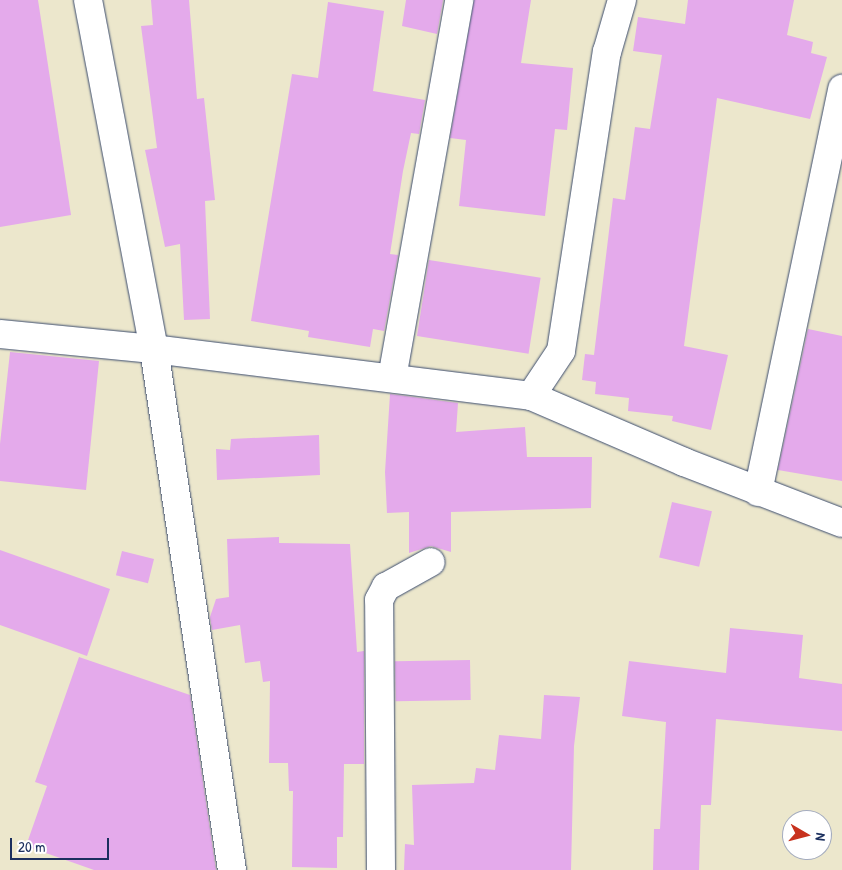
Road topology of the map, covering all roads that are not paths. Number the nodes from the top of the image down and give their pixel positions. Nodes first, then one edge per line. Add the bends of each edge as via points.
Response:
1 (88, 0) edge
2 (459, 0) edge
3 (622, 0) edge
4 (842, 90) edge
5 (0, 334) edge
6 (154, 349) junction
7 (392, 378) junction
8 (531, 396) junction
9 (758, 492) junction
10 (842, 523) edge
11 (431, 562) dead end
12 (232, 870) edge
13 (382, 870) edge

1 - 6 street
2 - 7 street
3 - 8 street via 607,52 561,351
4 - 9 street
5 - 6 street
6 - 7 street
6 - 12 street
7 - 8 street
8 - 9 street
9 - 10 street
11 - 13 street via 386,588 379,600

